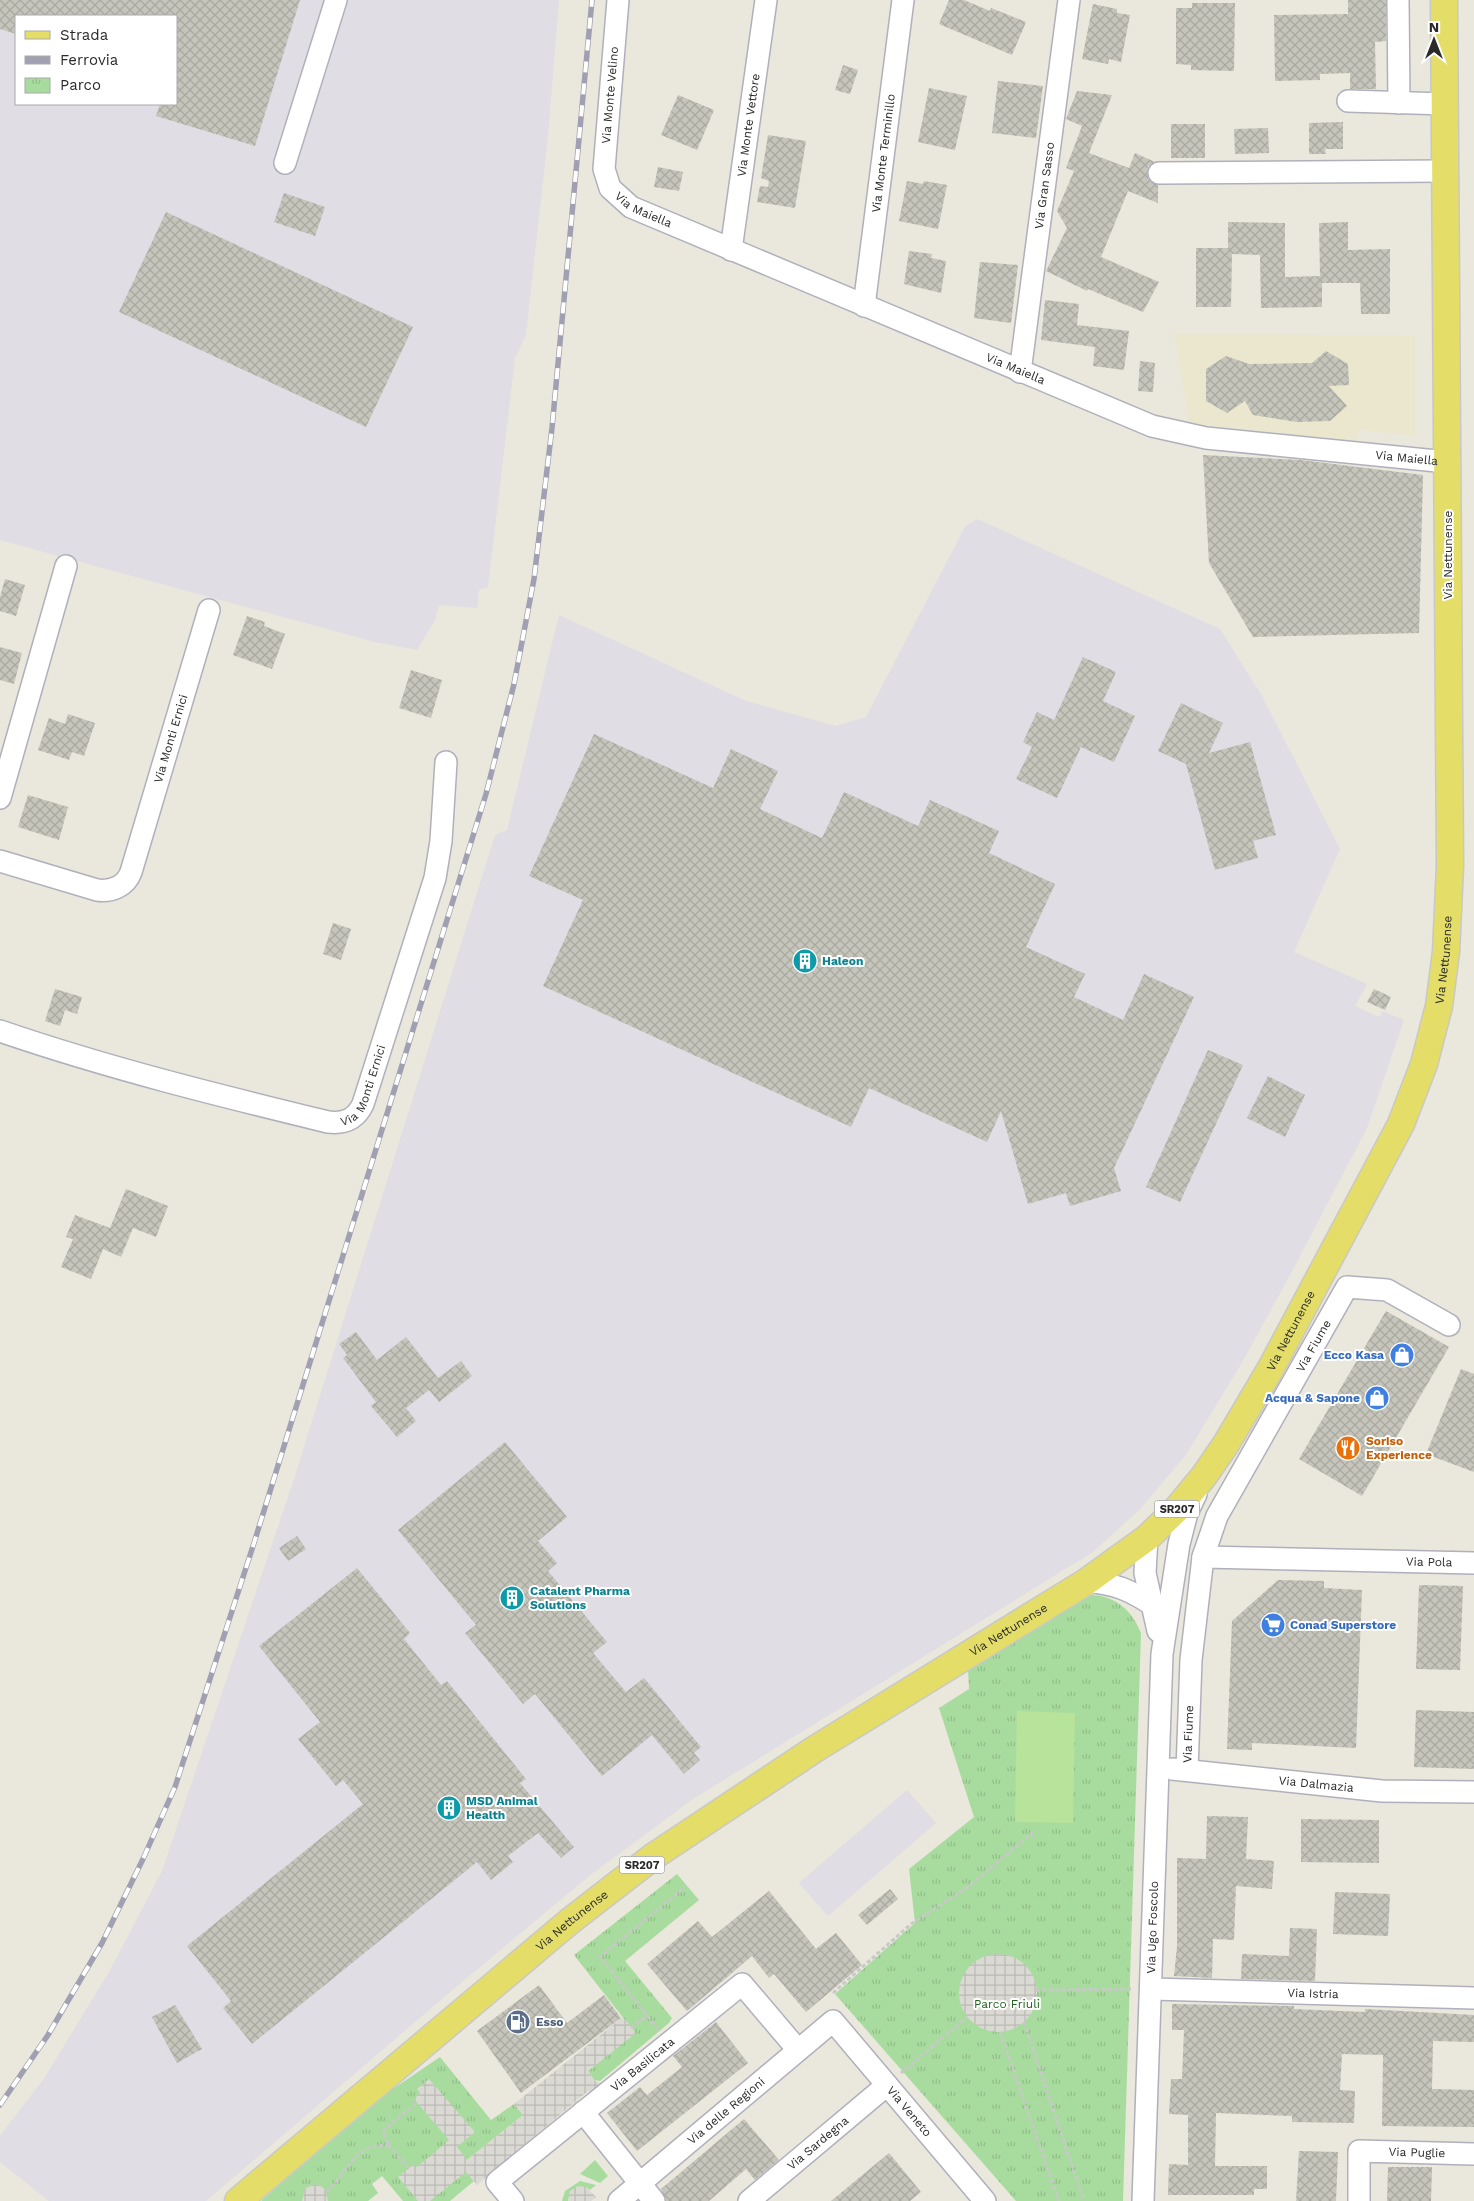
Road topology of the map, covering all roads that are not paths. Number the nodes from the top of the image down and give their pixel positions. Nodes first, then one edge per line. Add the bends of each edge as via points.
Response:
1 (336, 0) edge
2 (618, 0) edge
3 (766, 0) edge
4 (903, 0) edge
5 (1069, 0) edge
6 (1398, 0) edge
7 (1444, 0) edge
8 (1348, 101) dead end
9 (1399, 103) junction
10 (1444, 104) junction
11 (285, 163) dead end
12 (1445, 171) junction
13 (1160, 172) dead end
14 (610, 188) joint
15 (731, 250) junction
16 (864, 306) junction
17 (1020, 372) junction
18 (1447, 462) junction
19 (66, 566) dead end
20 (209, 610) dead end
21 (446, 762) dead end
22 (0, 798) edge
23 (0, 861) edge
24 (0, 1031) edge
25 (1449, 1325) dead end
26 (1204, 1476) junction
27 (1147, 1538) junction
28 (1203, 1557) junction
29 (1474, 1563) edge
30 (1086, 1582) junction
31 (1164, 1599) junction
32 (1196, 1607) junction
33 (1160, 1769) junction
34 (1186, 1770) junction
35 (1474, 1792) edge
36 (1142, 1988) junction
37 (1474, 1998) edge
38 (833, 2021) joint
39 (798, 2050) junction
40 (894, 2079) junction
41 (583, 2112) junction
42 (1474, 2154) edge
43 (640, 2184) junction
44 (238, 2201) edge
45 (513, 2201) edge
46 (619, 2201) edge
47 (654, 2201) edge
48 (749, 2201) edge
49 (985, 2201) edge
50 (1143, 2201) edge
51 (1359, 2201) edge

1 - 11 street
2 - 14 street, Via Monte Velino via 604,153 605,175
3 - 15 street, Via Monte Vettore
4 - 16 street, Via Monte Terminillo
5 - 17 street, Via Gran Sasso
6 - 9 street
7 - 10 main road, Via Nettunense / SR207
8 - 9 street
9 - 10 street
10 - 12 main road, Via Nettunense / SR207
12 - 13 street
12 - 18 main road, Via Nettunense / SR207
14 - 15 street, Via Maiella via 631,207
15 - 16 street, Via Maiella
16 - 17 street, Via Maiella
17 - 18 street, Via Maiella via 1132,419 1181,434
18 - 26 main road, Via Nettunense / SR207 via 1450,895 1444,972 1432,1035 1413,1095 1392,1144 1271,1368
19 - 22 street
20 - 23 street, Via Monti Ernici via 126,882 113,889 97,890
21 - 24 street, Via Monti Ernici via 440,853 432,891 363,1104 349,1120 328,1122 180,1086
25 - 28 street, Via Fiume via 1387,1290 1347,1287 1217,1516
26 - 27 main road, Via Nettunense / SR207
26 - 31 street, Via Ugo Foscolo via 1187,1513
27 - 30 main road, Via Nettunense / SR207
27 - 31 street, Via Ugo Foscolo via 1145,1573
28 - 29 street, Via Pola
28 - 32 street, Via Fiume
30 - 31 street via 1118,1585 1136,1594
30 - 44 main road, Via Nettunense / SR207 via 815,1749 654,1856 570,1921
31 - 32 street
31 - 33 street, Via Ugo Foscolo
32 - 34 street, Via Fiume
33 - 34 street, Via Dalmazia
33 - 36 street, Via Ugo Foscolo
34 - 35 street, Via Dalmazia via 1382,1791
36 - 37 street, Via Istria
36 - 50 street, Via Ugo Foscolo
38 - 39 street, Via delle Regioni
38 - 40 street, Via Veneto
39 - 41 street, Via Basilicata via 742,1984
39 - 43 street, Via delle Regioni
40 - 48 street, Via Sardegna
40 - 49 street, Via Veneto
41 - 43 street
41 - 45 street, Via Basilicata via 497,2182
42 - 51 street, Via Puglie via 1359,2151
43 - 46 street, Via delle Regioni
43 - 47 street

